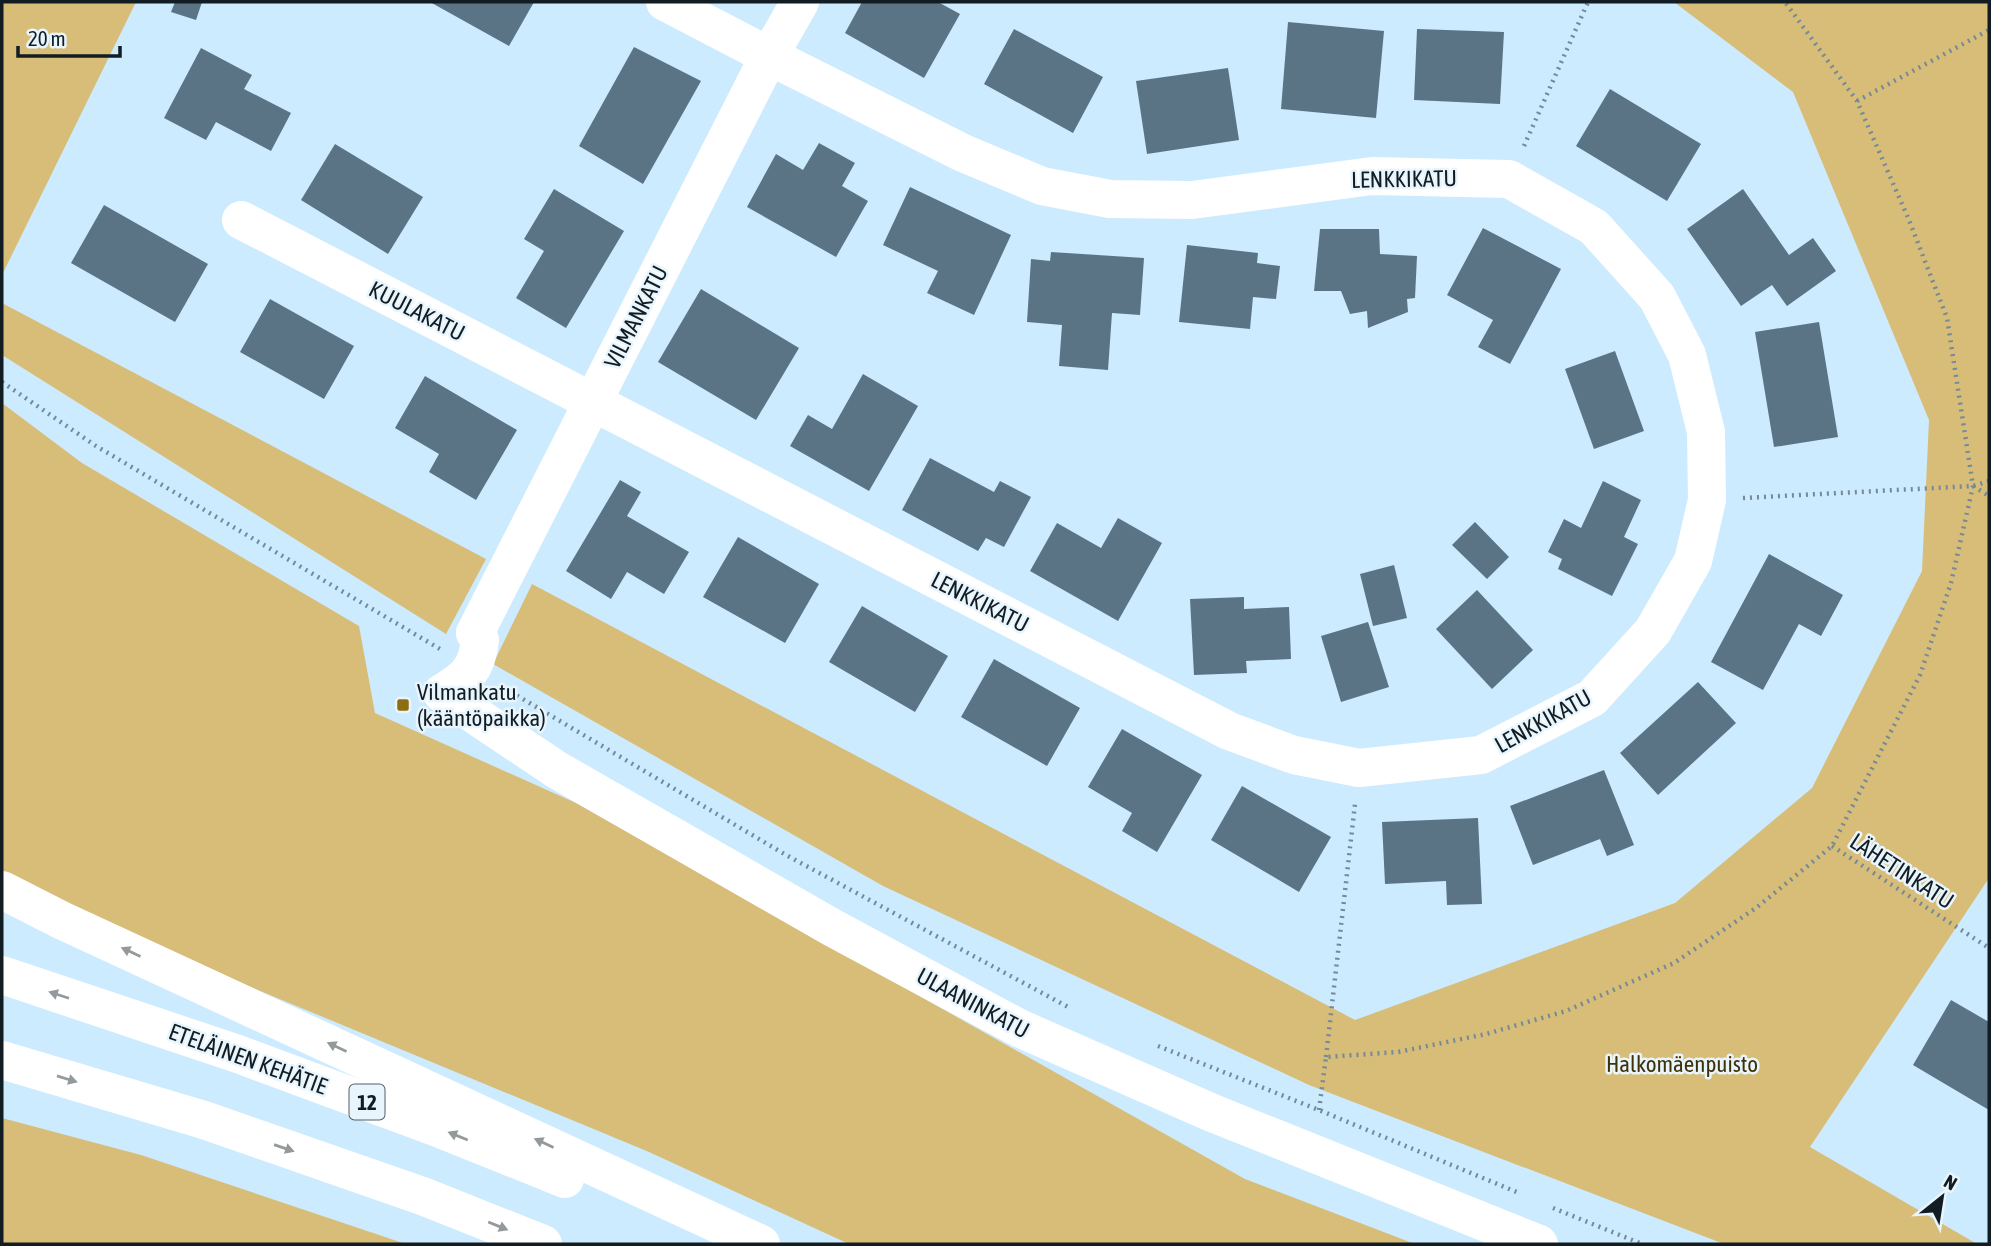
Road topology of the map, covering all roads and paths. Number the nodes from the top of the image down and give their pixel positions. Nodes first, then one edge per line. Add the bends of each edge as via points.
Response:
1 (666, 2) edge
2 (800, 2) edge
3 (1588, 2) edge
4 (1785, 2) edge
5 (1989, 30) edge
6 (769, 57) junction
7 (1857, 101) junction
8 (1510, 179) junction
9 (241, 220) dead end
10 (2, 382) edge
11 (593, 402) junction
12 (1989, 481) edge
13 (1973, 486) junction
14 (1989, 496) edge
15 (1707, 500) junction
16 (466, 652) junction
17 (442, 693) joint
18 (1359, 768) junction
19 (1832, 846) junction
20 (2, 890) edge
21 (1989, 948) edge
22 (2, 975) edge
23 (1071, 1008) dead end
24 (1157, 1046) dead end
25 (1326, 1057) junction
26 (2, 1060) edge
27 (1319, 1110) junction
28 (1520, 1194) dead end
29 (1545, 1204) dead end
30 (544, 1244) edge
31 (726, 1244) edge
32 (761, 1244) edge
33 (1539, 1244) edge
34 (1642, 1244) edge

1 - 6 main road, LENKKIKATU
2 - 6 main road, VILMANKATU
3 - 8 path
4 - 7 path
5 - 7 path
6 - 8 main road, LENKKIKATU via 1042,186 1110,199 1192,200 1372,176
6 - 11 main road, VILMANKATU
7 - 13 path via 1947,318
8 - 15 main road, LENKKIKATU via 1594,228 1657,297 1687,355 1700,407 1706,432
9 - 11 main road, KUULAKATU
10 - 16 path via 96,446
11 - 16 main road, VILMANKATU
11 - 18 main road, LENKKIKATU via 1229,731 1294,755
12 - 13 path
13 - 14 path
13 - 15 path
13 - 19 path via 1951,583 1920,675
15 - 18 main road, LENKKIKATU via 1693,561 1653,631 1592,698 1481,755
16 - 17 main road, VILMANKATU via 459,683
16 - 23 path via 786,855
17 - 33 main road, ULAANINKATU via 557,770 1019,1028 1210,1112
18 - 25 path
19 - 21 path, LÄHETINKATU
19 - 25 path via 1756,908 1674,963 1566,1011 1398,1052
32 -> 20 main road
31 -> 22 main road, ETELÄINEN KEHÄTIE / 12 via 379,1106
24 - 27 path
25 - 27 path
26 -> 30 main road via 204,1120
27 - 28 path
29 - 34 path

